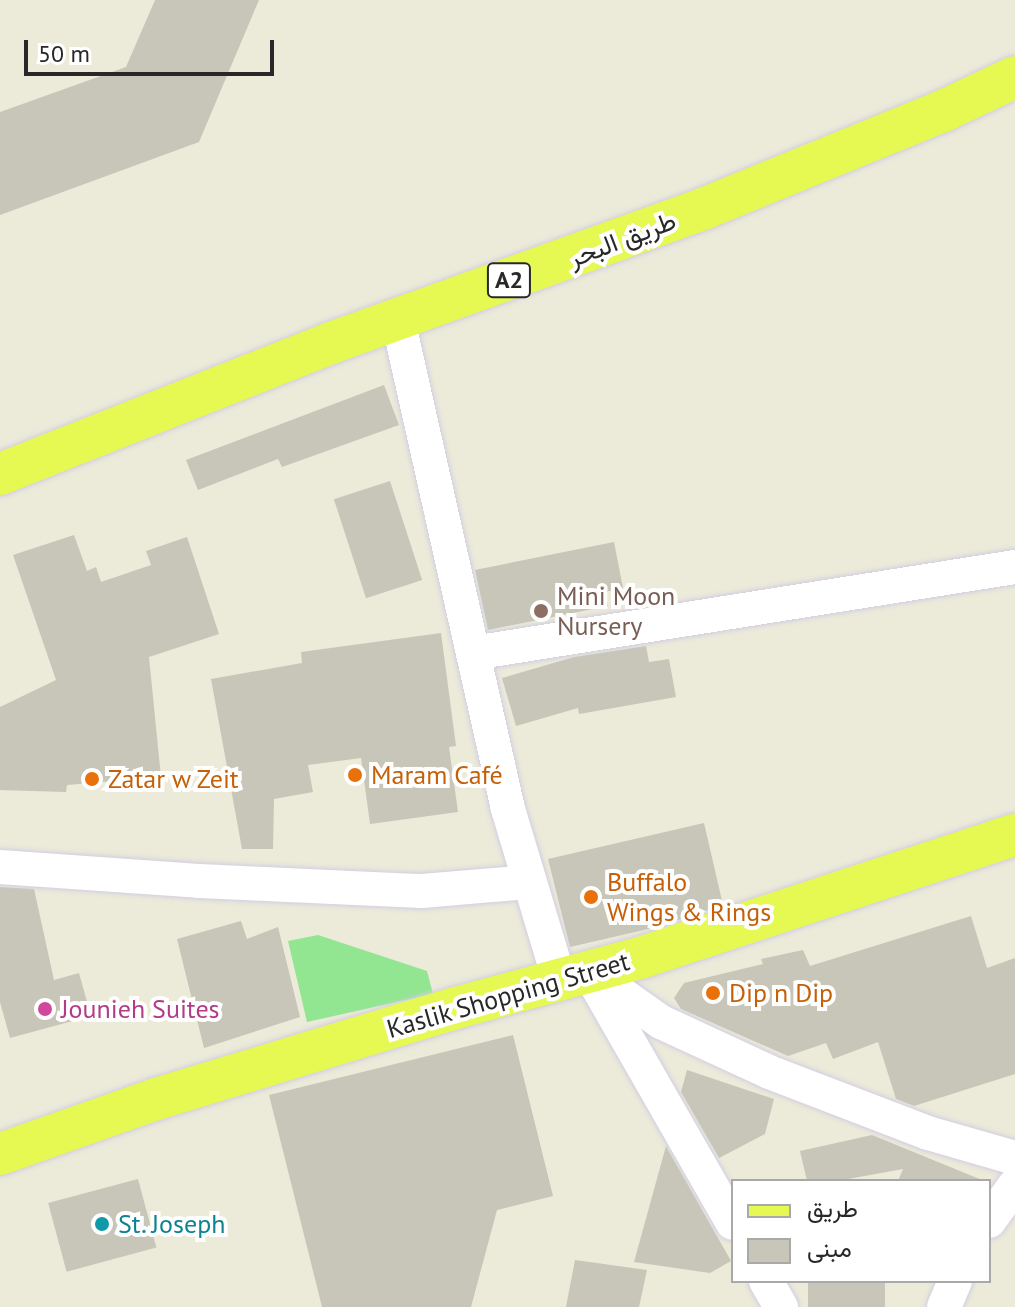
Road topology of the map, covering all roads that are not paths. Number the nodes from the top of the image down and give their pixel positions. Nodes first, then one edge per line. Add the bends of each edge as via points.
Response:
1 (1015, 77) edge
2 (398, 320) junction
3 (0, 474) edge
4 (1015, 567) edge
5 (473, 653) junction
6 (1015, 835) edge
7 (0, 867) edge
8 (529, 882) junction
9 (574, 975) junction
10 (0, 1154) edge
11 (1015, 1158) edge
12 (1015, 1185) edge
13 (991, 1218) edge
14 (731, 1220) edge
15 (767, 1283) edge
16 (954, 1283) edge
17 (781, 1307) edge
18 (944, 1307) edge

1 - 2 main road, طريق البحر / A2 via 705,208
2 - 3 main road, طريق البحر / A2
2 - 5 street
4 - 5 street
5 - 8 street
6 - 9 main road, Kaslik Shopping Street
7 - 8 street via 422,891
8 - 9 street
9 - 10 main road, Kaslik Shopping Street via 156,1099
9 - 11 street via 769,1072 928,1133
9 - 14 street
12 - 13 street
15 - 17 street
16 - 18 street

